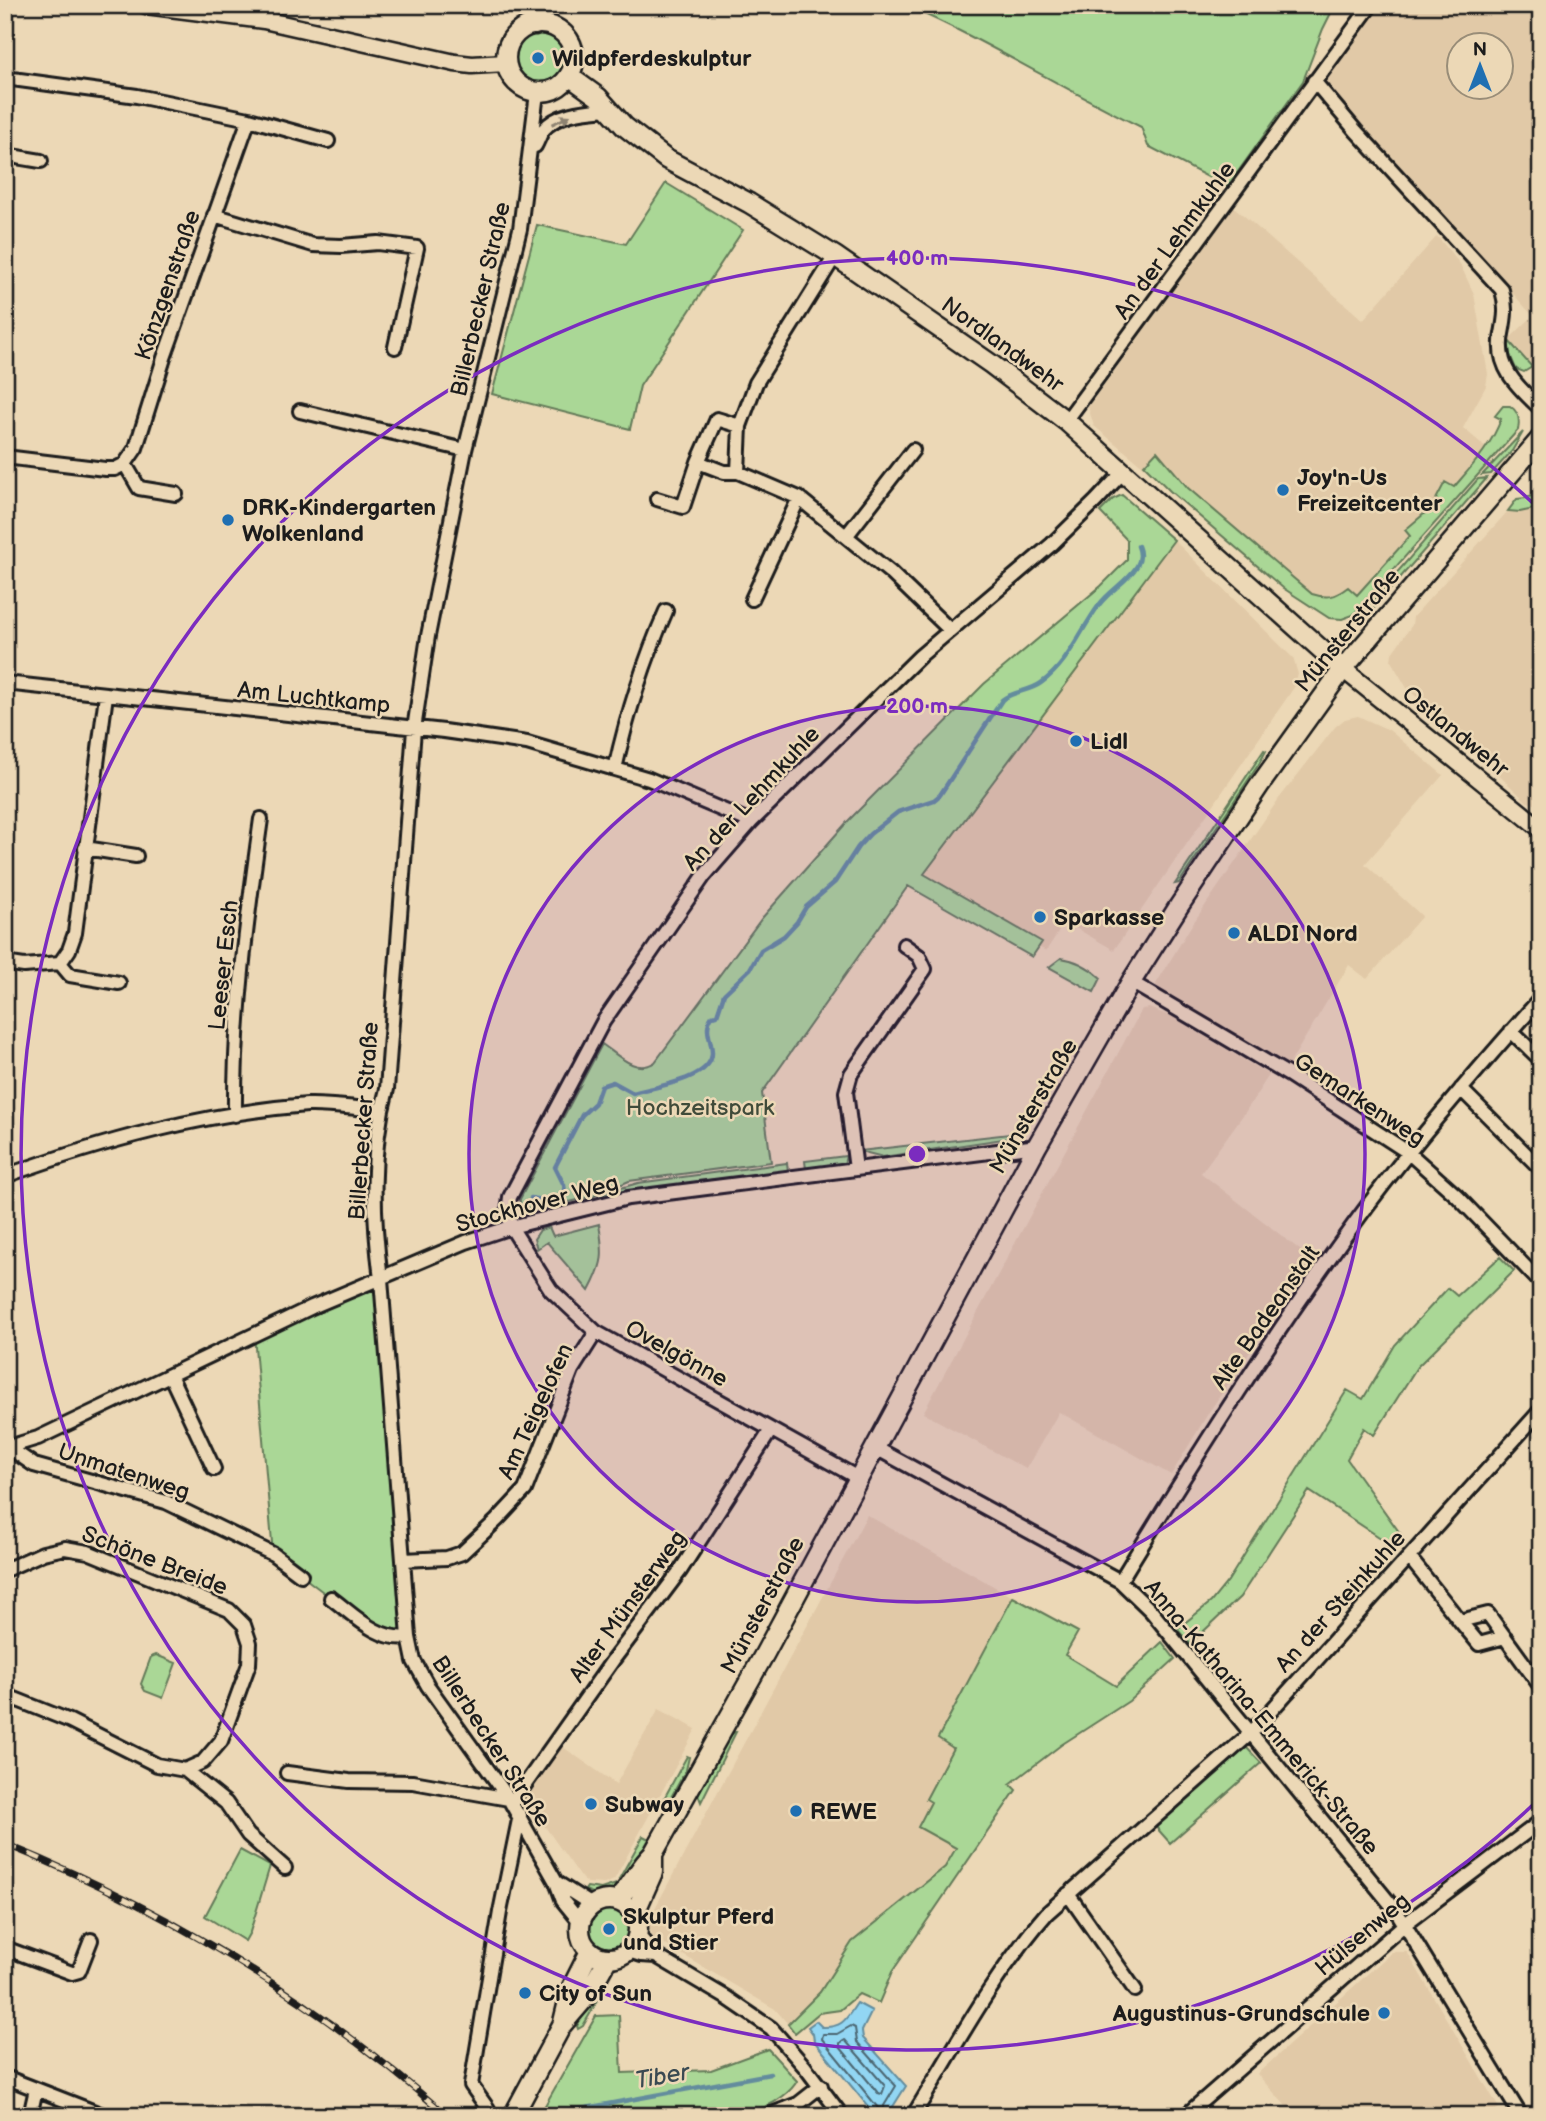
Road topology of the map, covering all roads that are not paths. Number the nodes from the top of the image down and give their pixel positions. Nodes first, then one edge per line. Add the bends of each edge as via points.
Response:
1 (146, 5) edge
2 (531, 5) edge
3 (1371, 5) edge
4 (535, 25) junction
5 (506, 63) junction
6 (569, 76) junction
7 (5, 78) edge
8 (1314, 81) junction
9 (537, 93) junction
10 (608, 109) junction
11 (249, 119) junction
12 (328, 141) dead end
13 (5, 155) edge
14 (531, 156) junction
15 (41, 161) dead end
16 (214, 215) junction
17 (835, 256) junction
18 (395, 347) dead end
19 (1541, 409) edge
20 (300, 411) dead end
21 (1066, 421) junction
22 (740, 426) junction
23 (1541, 438) edge
24 (465, 450) junction
25 (913, 450) dead end
26 (5, 457) edge
27 (698, 462) junction
28 (125, 464) junction
29 (1124, 471) junction
30 (738, 472) junction
31 (176, 494) dead end
32 (799, 498) junction
33 (657, 499) dead end
34 (848, 535) junction
35 (752, 599) dead end
36 (666, 611) dead end
37 (950, 630) junction
38 (1343, 669) junction
39 (5, 683) edge
40 (106, 695) junction
41 (414, 729) junction
42 (615, 769) junction
43 (261, 819) dead end
44 (751, 822) junction
45 (1541, 829) edge
46 (85, 848) junction
47 (136, 856) dead end
48 (904, 945) dead end
49 (60, 962) junction
50 (5, 963) edge
51 (1131, 982) junction
52 (119, 983) dead end
53 (1541, 998) edge
54 (1511, 1031) junction
55 (1541, 1060) edge
56 (1461, 1090) junction
57 (381, 1110) junction
58 (235, 1115) junction
59 (1037, 1146) junction
60 (1409, 1153) junction
61 (856, 1169) junction
62 (1541, 1169) edge
63 (5, 1175) edge
64 (511, 1227) junction
65 (381, 1279) junction
66 (1541, 1283) edge
67 (597, 1332) junction
68 (170, 1375) junction
69 (1541, 1410) edge
70 (772, 1430) junction
71 (874, 1447) junction
72 (6, 1448) edge
73 (214, 1469) dead end
74 (858, 1478) junction
75 (1409, 1556) junction
76 (403, 1560) junction
77 (5, 1570) edge
78 (301, 1575) dead end
79 (1120, 1581) junction
80 (331, 1598) dead end
81 (1460, 1621) junction
82 (409, 1637) junction
83 (1505, 1637) junction
84 (1541, 1687) edge
85 (5, 1695) edge
86 (1251, 1733) junction
87 (185, 1770) junction
88 (287, 1773) dead end
89 (511, 1801) junction
90 (520, 1815) junction
91 (1541, 1821) edge
92 (653, 1854) junction
93 (285, 1868) dead end
94 (556, 1882) junction
95 (1068, 1894) junction
96 (616, 1901) junction
97 (592, 1905) junction
98 (635, 1915) junction
99 (581, 1923) junction
100 (1405, 1924) junction
101 (91, 1940) dead end
102 (633, 1943) junction
103 (5, 1948) edge
104 (590, 1951) junction
105 (608, 1958) junction
106 (1135, 1990) dead end
107 (562, 2025) junction
108 (5, 2077) edge
109 (821, 2086) junction
110 (36, 2089) junction
111 (488, 2109) dead end
112 (30, 2116) edge
113 (105, 2116) edge
114 (513, 2116) edge
115 (767, 2116) edge
116 (842, 2116) edge
117 (913, 2116) edge
118 (1185, 2116) edge
119 (1521, 2116) edge

1 - 5 street via 264,20 456,63
2 - 4 main road
3 - 8 street, An der Lehmkuhle
4 - 5 main road via 516,34
4 - 6 main road via 556,29 571,44 574,55
5 - 9 main road via 516,83
6 - 9 main road via 555,89
6 - 10 main road, Nordlandwehr
7 - 11 street via 137,96
8 - 19 street via 1502,290 1506,304 1501,337 1504,369
8 - 21 street, An der Lehmkuhle
9 - 14 street, Billerbecker Straße
14 -> 10 street, Billerbecker Straße via 543,130 562,117
10 - 17 main road, Nordlandwehr via 666,159
11 - 12 street
11 - 16 street, Könzgenstraße
13 - 15 street
14 - 24 street, Billerbecker Straße via 513,266
16 - 18 street via 313,245 378,243 417,248
16 - 28 street, Könzgenstraße via 136,448
17 - 21 main road, Nordlandwehr
17 - 22 street via 756,383
20 - 24 street
21 - 29 main road, Nordlandwehr
22 - 27 street via 717,419
22 - 30 street
23 - 38 main road, Münsterstraße
24 - 41 street, Billerbecker Straße
25 - 34 street
26 - 28 street via 104,469
27 - 30 street
27 - 33 street via 683,507
28 - 31 street via 139,488
29 - 37 street, An der Lehmkuhle via 1052,544
29 - 38 main road, Nordlandwehr
30 - 32 street
32 - 34 street
32 - 35 street
34 - 37 street
36 - 42 street
37 - 44 street, An der Lehmkuhle
38 - 45 street, Ostlandwehr
38 - 51 main road, Münsterstraße via 1230,827
39 - 40 street, Am Luchtkamp
40 - 41 street, Am Luchtkamp
40 - 46 street
41 - 42 street, Am Luchtkamp via 527,743
41 - 57 street, Billerbecker Straße via 387,1089
42 - 44 street, Am Luchtkamp
43 - 58 street, Leeser Esch via 239,1002
44 - 64 street, An der Lehmkuhle via 704,876 603,1022 510,1197
46 - 47 street
46 - 49 street via 75,933
48 - 61 street via 919,956 925,969 851,1074 846,1092
49 - 50 street
49 - 52 street via 70,975
51 - 59 main road, Münsterstraße
51 - 60 street, Gemarkenweg via 1289,1075
53 - 54 street, Alte Badeanstalt
54 - 55 street
54 - 56 street, Alte Badeanstalt
56 - 60 street, Alte Badeanstalt
56 - 62 street
57 - 58 street via 309,1105
57 - 65 street, Billerbecker Straße via 374,1188
58 - 63 street via 164,1126
59 - 61 street, Stockhover Weg
59 - 71 main road, Münsterstraße
60 - 66 street, Gemarkenweg
60 - 79 street, Alte Badeanstalt via 1367,1206 1217,1423
61 - 64 street, Stockhover Weg via 628,1198
64 - 65 street, Stockhover Weg
64 - 67 street, Ovelgönne via 551,1290
65 - 68 street, Stockhover Weg
65 - 76 street, Billerbecker Straße
67 - 70 street, Ovelgönne
67 - 76 street, Am Teigelofen via 572,1370 525,1490 462,1553
68 - 72 street, Stockhover Weg via 38,1438
68 - 73 street
69 - 75 street, An der Steinkuhle
70 - 74 street, Ovelgönne
70 - 89 street, Alter Münsterweg via 680,1571
71 - 74 main road, Münsterstraße
71 - 79 street, Anna-Katharina-Emmerick-Straße
72 - 78 street, Unmatenweg via 34,1465 166,1502 273,1554
74 - 92 main road, Münsterstraße
75 - 81 street
75 - 86 street, An der Steinkuhle
76 - 82 street, Billerbecker Straße
77 - 87 street, Schöne Breide via 65,1548 88,1552 229,1610 244,1625 250,1643 249,1664 221,1741 203,1762
79 - 86 street, Anna-Katharina-Emmerick-Straße via 1151,1611
80 - 82 street via 382,1635
81 - 83 street via 1479,1644
81 - 83 street via 1488,1614
82 - 89 street, Billerbecker Straße via 414,1661 428,1686
83 - 84 street
85 - 87 street via 158,1765
86 - 95 street, An der Steinkuhle
86 - 100 street, Anna-Katharina-Emmerick-Straße
87 - 93 street via 226,1803 248,1835
88 - 89 street via 349,1781 412,1782
89 - 90 street, Billerbecker Straße
90 - 94 street, Billerbecker Straße
90 - 111 street via 471,2085
91 - 100 street, Hülsenweg
92 - 96 main road, Münsterstraße
92 - 98 main road, Münsterstraße via 653,1872
94 - 97 street, Billerbecker Straße
94 - 99 street, Billerbecker Straße via 563,1901
95 - 106 street
95 - 117 street, An der Steinkuhle via 1022,1942
96 - 97 main road
96 - 98 main road
97 - 99 main road
98 - 102 main road via 639,1928
99 - 104 main road via 583,1943
100 - 118 street, Hülsenweg
100 - 119 street, Anna-Katharina-Emmerick-Straße
101 - 103 street via 79,1971 72,1973
102 - 105 main road via 616,1958
102 - 109 street via 641,1955 656,1956 771,2028
104 - 105 main road
104 - 107 main road via 570,1989
105 - 107 main road via 586,1997
107 - 114 main road
108 - 110 street
109 - 115 street via 798,2104
109 - 116 street
110 - 112 street
110 - 113 street

